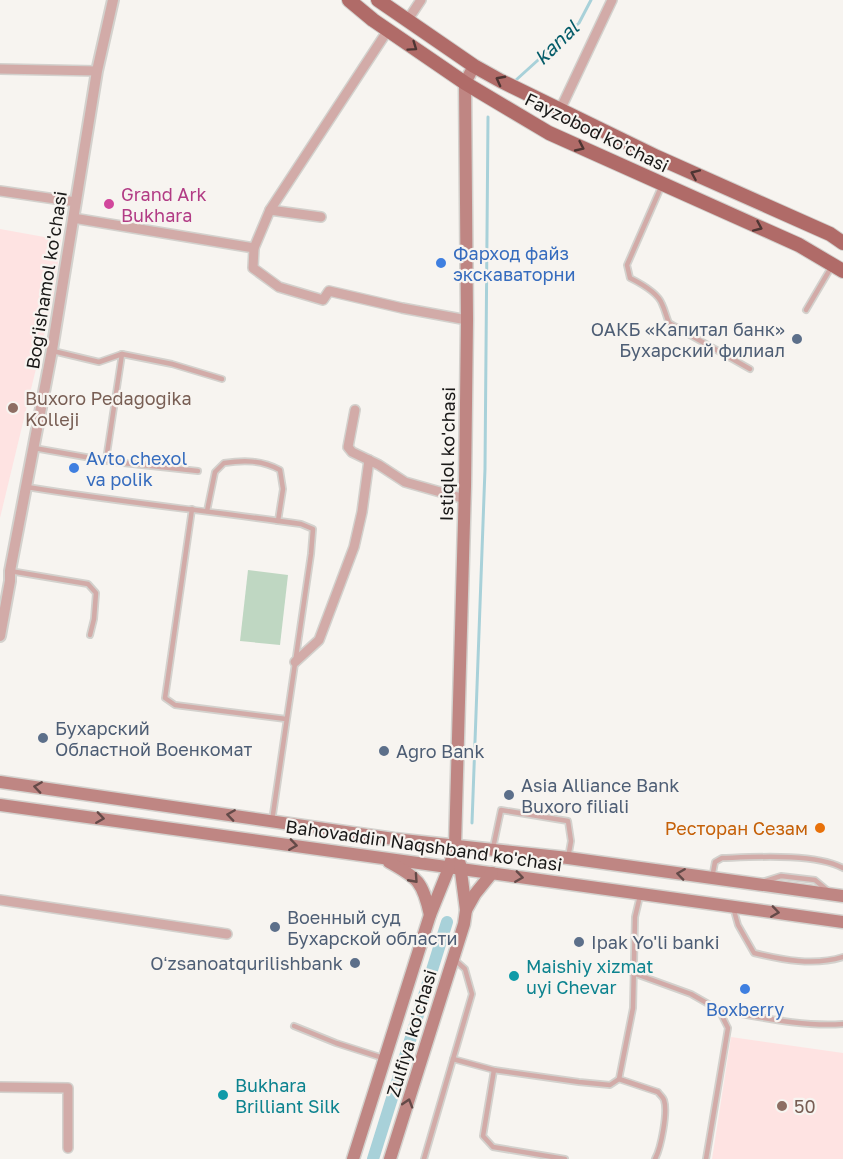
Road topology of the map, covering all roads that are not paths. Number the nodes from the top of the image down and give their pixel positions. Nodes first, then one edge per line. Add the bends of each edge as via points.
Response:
1 (113, 0) edge
2 (349, 0) edge
3 (378, 0) edge
4 (421, 0) edge
5 (612, 0) edge
6 (407, 21) junction
7 (388, 30) junction
8 (474, 66) junction
9 (0, 69) edge
10 (97, 71) junction
11 (465, 83) junction
12 (560, 110) junction
13 (662, 185) junction
14 (0, 191) edge
15 (76, 202) junction
16 (270, 210) junction
17 (321, 217) dead end
18 (73, 218) junction
19 (843, 243) edge
20 (254, 248) junction
21 (838, 267) edge
22 (806, 310) dead end
23 (467, 320) junction
24 (52, 350) junction
25 (122, 354) junction
26 (750, 369) dead end
27 (222, 379) dead end
28 (355, 410) dead end
29 (34, 448) junction
30 (106, 460) junction
31 (369, 460) junction
32 (198, 471) dead end
33 (27, 487) junction
34 (465, 499) junction
35 (192, 509) junction
36 (207, 511) junction
37 (278, 521) junction
38 (6, 577) edge
39 (90, 635) dead end
40 (0, 636) edge
41 (295, 662) junction
42 (286, 719) junction
43 (0, 782) edge
44 (0, 805) edge
45 (272, 821) junction
46 (455, 846) junction
47 (493, 849) junction
48 (380, 856) junction
49 (568, 858) junction
50 (455, 868) junction
51 (843, 868) edge
52 (492, 873) junction
53 (712, 878) junction
54 (640, 894) junction
55 (839, 896) edge
56 (0, 900) edge
57 (733, 907) junction
58 (466, 910) junction
59 (430, 915) junction
60 (843, 922) edge
61 (227, 934) dead end
62 (843, 957) edge
63 (453, 958) junction
64 (633, 973) junction
65 (720, 1010) junction
66 (843, 1024) edge
67 (294, 1026) dead end
68 (385, 1059) junction
69 (453, 1059) junction
70 (494, 1070) junction
71 (619, 1079) junction
72 (0, 1087) edge
73 (68, 1148) dead end
74 (353, 1159) edge
75 (390, 1159) edge
76 (423, 1159) edge
77 (565, 1159) edge
78 (655, 1159) edge
79 (706, 1159) edge

1 - 10 street, Bog'ishamol ko'chasi
2 - 7 main road, Fayzobod ko'chasi
3 - 6 main road, Fayzobod ko'chasi
4 - 6 street
5 - 12 street
6 - 8 main road, Fayzobod ko'chasi
7 -> 11 main road, Fayzobod ko'chasi
7 - 16 street
8 - 11 main road, Istiqlol ko'chasi
12 -> 8 main road, Fayzobod ko'chasi
9 - 10 street
10 - 15 street, Bog'ishamol ko'chasi
11 -> 13 main road, Fayzobod ko'chasi via 549,133
11 - 23 main road, Istiqlol ko'chasi
19 -> 12 main road, Fayzobod ko'chasi
13 -> 21 main road, Fayzobod ko'chasi via 800,245
13 - 26 lane via 627,265 630,278 662,302 669,323
14 - 15 street
15 - 18 street, Bog'ishamol ko'chasi
16 - 17 street
16 - 20 street
18 - 20 street
18 - 24 street, Bog'ishamol ko'chasi
20 - 23 street via 253,268 279,287 323,300 329,291
21 - 22 lane
23 - 34 main road, Istiqlol ko'chasi
24 - 25 lane via 99,362
24 - 29 street, Bog'ishamol ko'chasi
25 - 27 lane
25 - 30 lane
28 - 31 street via 348,447
29 - 30 lane
29 - 33 street, Bog'ishamol ko'chasi
30 - 32 lane
31 - 34 street via 405,482
31 - 41 street via 354,547 319,640
33 - 35 lane
33 - 38 street, Bog'ishamol ko'chasi
34 - 46 main road, Istiqlol ko'chasi
35 - 36 lane
35 - 42 lane via 165,698 175,705
36 - 37 lane
36 - 37 lane via 215,472 224,463 249,461 280,470 283,489
37 - 41 lane via 313,529
38 - 39 lane via 88,584 96,593
38 - 40 street, Bog'ishamol ko'chasi
41 - 42 lane
42 - 45 lane
45 -> 43 main road, Bahovaddin Naqshband ko'chasi
44 -> 48 main road, Bahovaddin Naqshband ko'chasi
45 - 46 main road, Bahovaddin Naqshband ko'chasi
46 - 47 main road, Bahovaddin Naqshband ko'chasi
46 - 50 main road, Istiqlol ko'chasi
47 - 49 main road, Bahovaddin Naqshband ko'chasi
47 - 49 lane via 501,810 568,821
48 - 50 main road, Bahovaddin Naqshband ko'chasi
48 -> 59 main road via 412,874 425,893
53 -> 49 main road, Bahovaddin Naqshband ko'chasi
50 - 52 main road, Bahovaddin Naqshband ko'chasi
50 - 58 main road, Zulfiya ko'chasi
50 - 59 main road, Zulfiya ko'chasi
51 - 53 lane via 786,857 722,858 715,862
52 -> 54 main road, Bahovaddin Naqshband ko'chasi
52 - 58 main road
53 - 55 main road, Bahovaddin Naqshband ko'chasi
54 - 57 main road, Bahovaddin Naqshband ko'chasi
54 - 64 lane
56 - 61 street
57 -> 60 main road, Bahovaddin Naqshband ko'chasi
57 - 62 lane via 738,926 754,953 801,962
58 - 63 main road, Zulfiya ko'chasi
59 - 68 main road, Zulfiya ko'chasi
63 - 69 lane via 465,969 472,994
75 -> 63 main road, Zulfiya ko'chasi
64 - 65 lane via 691,994
64 - 71 lane via 633,1008
65 - 66 lane via 781,1021
65 - 79 lane via 728,1028
67 - 68 lane
68 - 74 main road, Zulfiya ko'chasi
69 - 70 lane
69 - 76 lane
70 - 71 lane via 610,1085
70 - 77 lane via 483,1136 492,1147
71 - 78 lane via 658,1092 665,1102 663,1131
72 - 73 street via 68,1088

